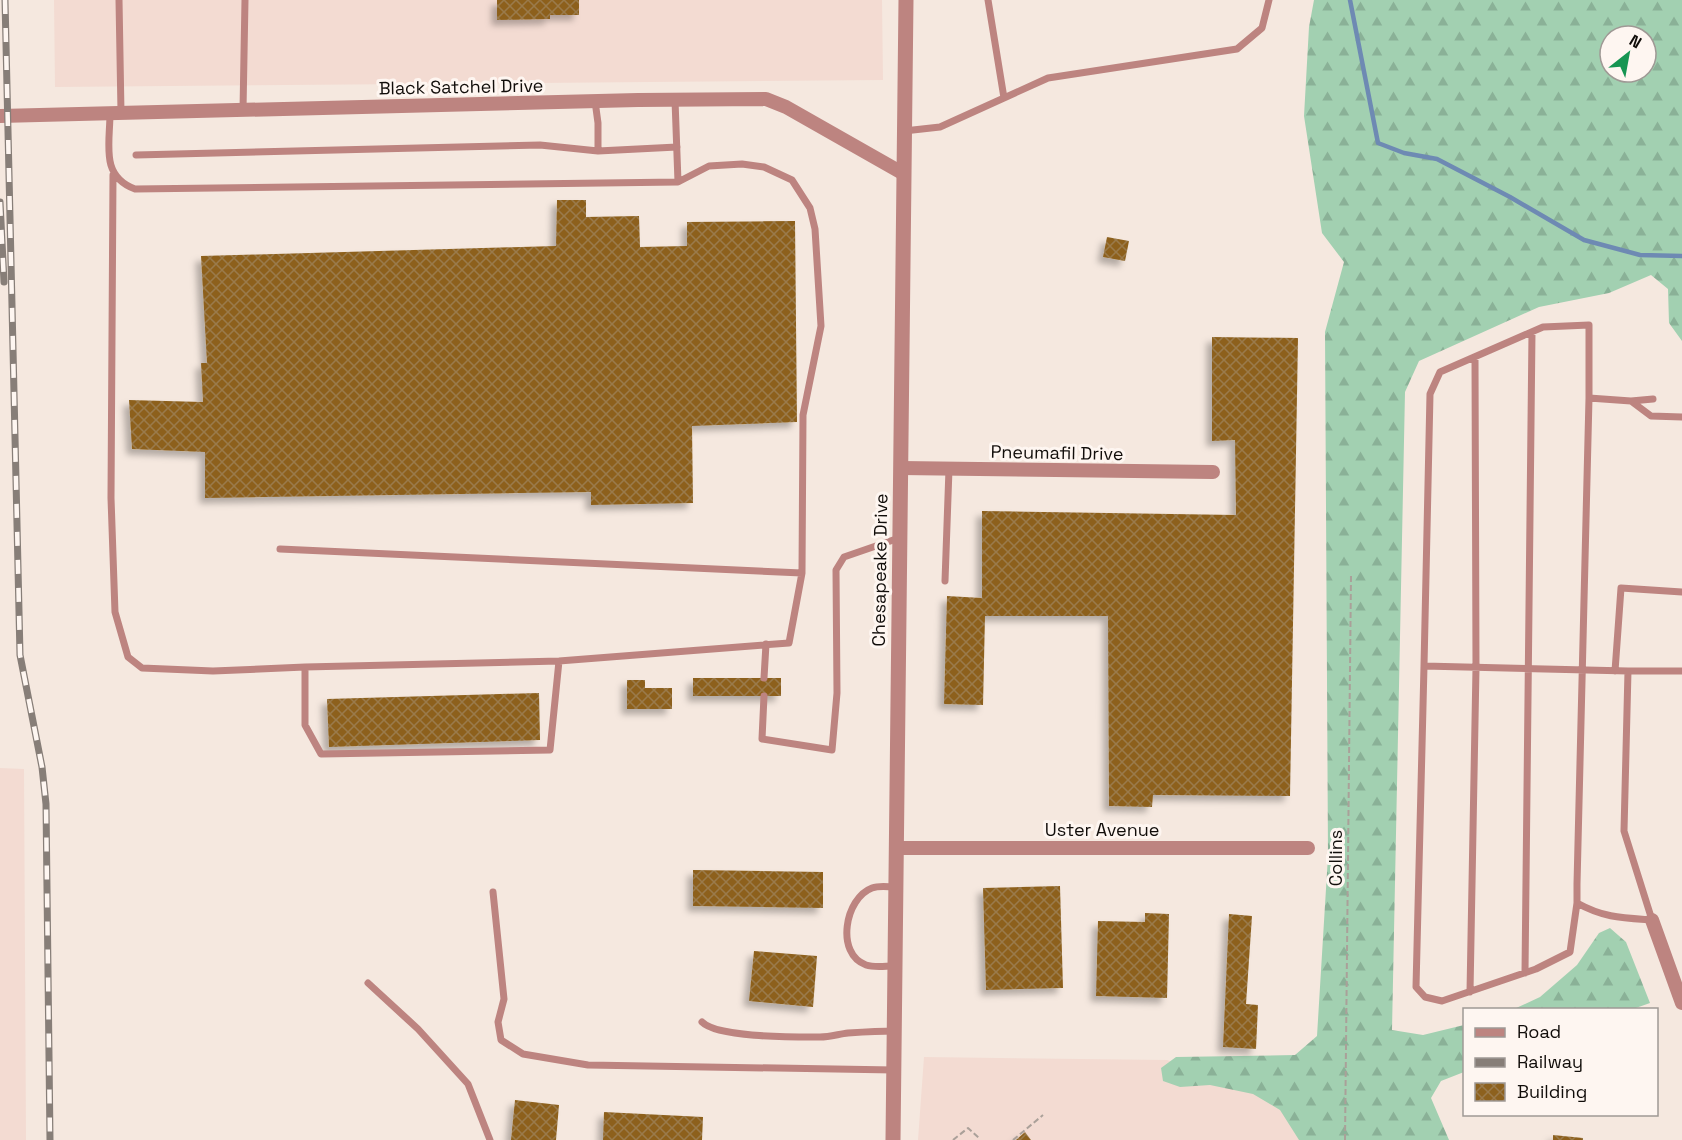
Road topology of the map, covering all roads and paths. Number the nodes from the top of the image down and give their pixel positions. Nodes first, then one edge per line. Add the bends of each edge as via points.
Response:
1 (119, 0) edge
2 (245, 0) edge
3 (906, 0) edge
4 (988, 0) edge
5 (1269, 0) edge
6 (1004, 98) junction
7 (675, 100) junction
8 (595, 101) junction
9 (243, 110) junction
10 (116, 112) junction
11 (0, 116) edge
12 (904, 131) junction
13 (677, 147) junction
14 (598, 151) junction
15 (136, 155) dead end
16 (903, 174) junction
17 (113, 175) junction
18 (678, 182) junction
19 (1532, 332) junction
20 (1475, 357) junction
21 (1589, 398) junction
22 (1653, 399) dead end
23 (1631, 401) junction
24 (1682, 417) edge
25 (901, 468) junction
26 (949, 469) junction
27 (1213, 472) dead end
28 (900, 538) junction
29 (280, 549) dead end
30 (802, 573) junction
31 (1352, 576) dead end
32 (945, 580) dead end
33 (1682, 592) edge
34 (766, 644) junction
35 (559, 662) junction
36 (1424, 666) junction
37 (305, 667) junction
38 (1476, 668) junction
39 (1529, 669) junction
40 (1582, 670) junction
41 (1615, 671) junction
42 (1628, 671) junction
43 (1682, 671) edge
44 (764, 678) dead end
45 (764, 696) dead end
46 (896, 848) junction
47 (1308, 848) dead end
48 (896, 887) junction
49 (493, 892) dead end
50 (1577, 903) junction
51 (1652, 920) junction
52 (895, 966) junction
53 (1525, 973) junction
54 (368, 983) dead end
55 (1470, 992) junction
56 (1682, 1003) edge
57 (702, 1022) dead end
58 (895, 1031) junction
59 (894, 1070) junction
60 (1043, 1115) dead end
61 (979, 1138) dead end
62 (490, 1140) edge
63 (893, 1140) edge
64 (953, 1140) edge
65 (1013, 1140) edge
66 (1345, 1140) edge

1 - 10 lane
2 - 9 lane
3 - 12 street, Chesapeake Drive
4 - 6 lane
5 - 6 lane via 1262,28 1237,49 1048,78
6 - 12 lane via 940,128
7 - 8 street, Black Satchel Drive
7 - 13 lane
7 - 16 street, Black Satchel Drive via 773,101
8 - 9 street, Black Satchel Drive
8 - 14 lane
9 - 10 street, Black Satchel Drive
10 - 11 street, Black Satchel Drive
10 - 17 lane via 110,164
12 - 16 street, Chesapeake Drive
13 - 14 lane
13 - 18 lane
14 - 15 lane via 540,145
16 - 25 street, Chesapeake Drive
17 - 18 lane via 135,189
17 - 37 lane via 111,498 115,612 128,657 142,668 213,671
18 - 30 lane via 709,166 764,167 792,180 810,208 815,229 821,326 803,415
19 - 20 lane
19 - 21 lane via 1543,327 1589,325
19 - 39 lane
20 - 36 lane via 1440,372 1430,394
20 - 38 lane
21 - 23 lane
21 - 40 lane
22 - 23 lane
23 - 24 lane via 1650,416
25 - 26 street, Pneumafil Drive
25 - 28 street, Chesapeake Drive
26 - 27 street, Pneumafil Drive
26 - 32 lane
28 - 45 lane via 844,557 836,570 837,693 832,750 762,739
28 - 46 street, Chesapeake Drive
29 - 30 lane
30 - 34 lane via 789,643
31 - 66 path, Collins
33 - 41 lane via 1621,588
34 - 35 lane
34 - 44 lane
35 - 37 lane
35 - 37 lane via 550,750 321,754 305,725
36 - 38 lane
36 - 55 lane via 1416,987 1425,997 1442,1001
38 - 39 lane
38 - 55 lane
39 - 40 lane
39 - 53 lane
40 - 41 lane
40 - 50 lane
41 - 42 lane
42 - 43 lane
42 - 51 lane via 1624,831
46 - 47 street, Uster Avenue
46 - 48 street, Chesapeake Drive
48 - 52 street, Chesapeake Drive
48 - 52 lane via 873,888 864,893 855,901 847,923 849,948 859,961
49 - 59 lane via 504,999 498,1022 501,1040 523,1054 588,1065
50 - 51 lane via 1594,913
50 - 53 lane via 1570,952
51 - 56 street
52 - 58 street, Chesapeake Drive
53 - 55 lane
54 - 62 lane via 418,1029 468,1084
57 - 58 lane via 720,1031 751,1035 823,1037
58 - 59 street, Chesapeake Drive
59 - 63 street, Chesapeake Drive
60 - 65 path
61 - 64 path via 968,1128

